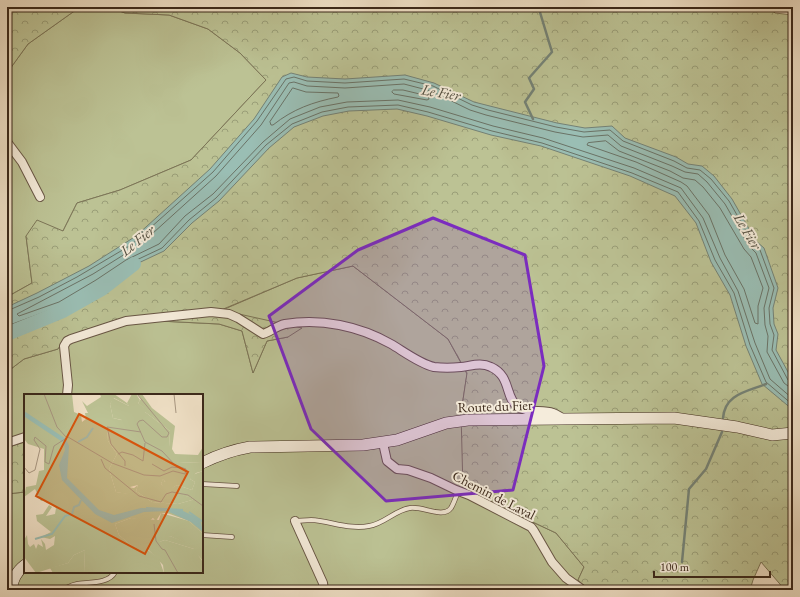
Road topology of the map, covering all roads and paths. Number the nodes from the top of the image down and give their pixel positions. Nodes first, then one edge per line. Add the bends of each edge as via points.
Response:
1 (7, 142) edge
2 (40, 197) dead end
3 (67, 394) edge
4 (565, 419) junction
5 (793, 433) edge
6 (24, 437) edge
7 (7, 443) edge
8 (383, 443) junction
9 (203, 463) edge
10 (203, 484) edge
11 (237, 486) dead end
12 (458, 491) junction
13 (295, 521) joint
14 (203, 535) edge
15 (232, 537) dead end
16 (24, 566) edge
17 (114, 573) edge
18 (11, 590) edge
19 (62, 590) edge
20 (324, 590) edge
21 (583, 590) edge

1 - 2 street via 22,162
3 - 4 street via 64,346 71,339 126,321 211,312 229,314 263,334 284,324 342,324 387,342 432,367 476,364 489,366 503,377 518,407 523,410 553,413
4 - 5 main road, Route du Fier via 674,418 772,435
4 - 8 main road, Route du Fier via 468,420 446,423
6 - 7 street
8 - 9 main road, Route du Fier via 363,446 250,447 236,449
8 - 12 street, Chemin de Laval via 387,461 397,469 431,478
10 - 11 lane
12 - 13 lane via 453,506 445,512 410,508 398,512 380,524 367,527 310,520
12 - 21 street, Chemin de Laval via 531,527 552,562 566,578
13 - 20 street via 323,582
14 - 15 lane
16 - 18 main road via 13,578
17 - 19 lane via 103,580 74,584

